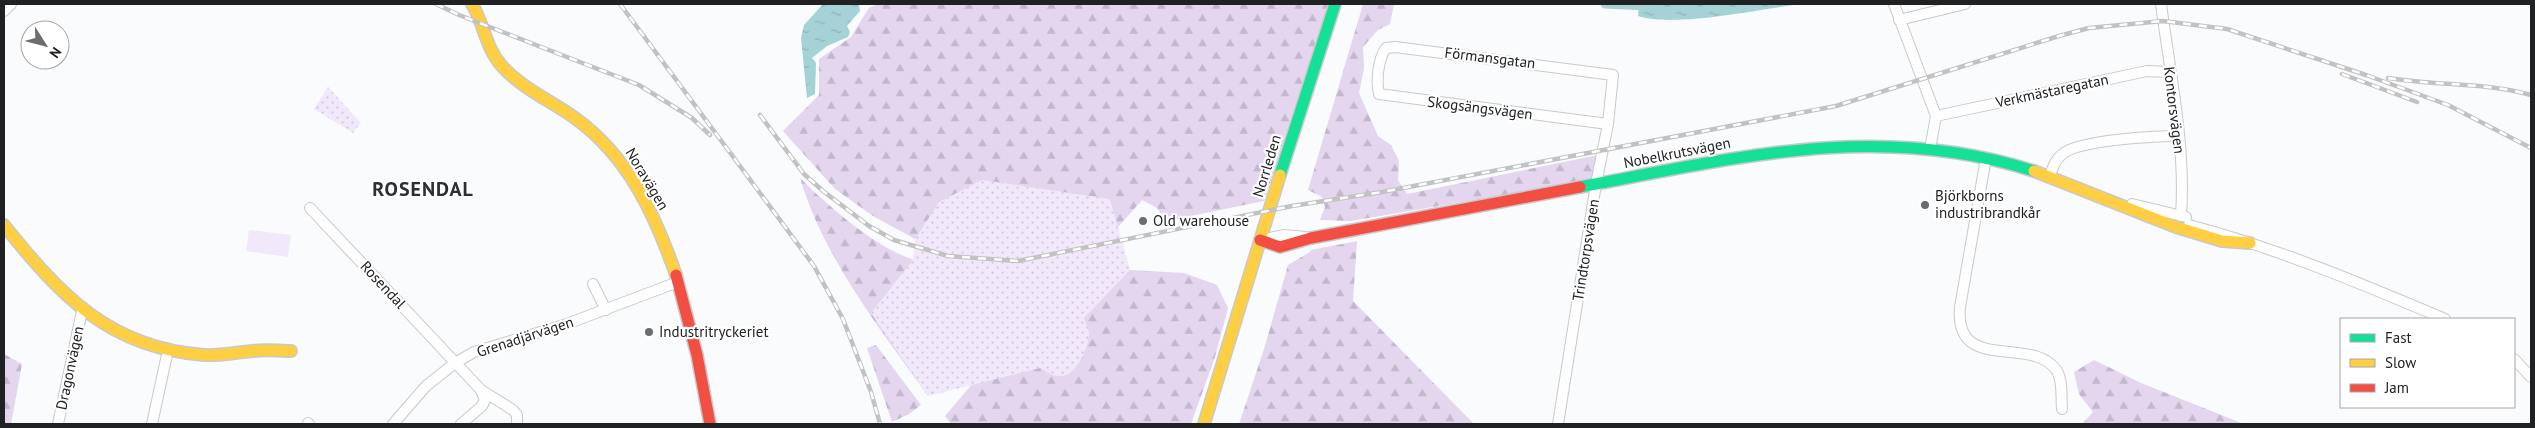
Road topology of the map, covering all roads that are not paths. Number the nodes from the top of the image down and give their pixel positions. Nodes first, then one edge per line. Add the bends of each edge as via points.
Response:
1 (12, 4) edge
2 (472, 4) edge
3 (1336, 4) edge
4 (1894, 4) edge
5 (1965, 4) edge
6 (2161, 4) edge
7 (4, 11) edge
8 (1899, 20) junction
9 (1380, 67) joint
10 (2169, 72) junction
11 (1614, 76) joint
12 (1936, 116) junction
13 (1608, 124) junction
14 (2178, 136) junction
15 (1930, 149) junction
16 (1986, 158) junction
17 (2050, 175) junction
18 (1596, 184) junction
19 (2104, 198) junction
20 (310, 208) dead end
21 (2181, 216) junction
22 (4, 225) edge
23 (2204, 229) junction
24 (1260, 240) junction
25 (2250, 243) joint
26 (678, 282) junction
27 (593, 284) dead end
28 (606, 310) junction
29 (82, 312) junction
30 (2444, 318) edge
31 (168, 350) junction
32 (291, 351) dead end
33 (2515, 360) edge
34 (455, 362) junction
35 (2531, 377) edge
36 (481, 390) junction
37 (2062, 410) dead end
38 (58, 424) edge
39 (152, 424) edge
40 (393, 424) edge
41 (461, 424) edge
42 (517, 424) edge
43 (710, 424) edge
44 (1204, 424) edge
45 (1558, 424) edge

1 - 7 street
2 - 26 street, Noravägen via 492,51 508,73 578,120 612,150 651,213
3 - 24 street, Norrleden
4 - 8 street
5 - 8 street
6 - 10 street, Kontorsvägen
8 - 12 street
9 - 11 street, Förmansgatan via 1386,48 1395,47
9 - 13 street, Skogsängsvägen via 1379,94
10 - 12 street, Verkmästaregatan via 2146,71
10 - 14 street, Kontorsvägen
11 - 13 street, Trindtorpsvägen
12 - 15 street
13 - 18 street, Trindtorpsvägen
14 - 17 street via 2145,136 2077,148 2064,152 2056,160
14 - 21 street, Kontorsvägen
15 - 16 street, Nobelkrutsvägen
15 - 18 street, Nobelkrutsvägen via 1871,145 1804,146
16 - 17 street, Nobelkrutsvägen
16 - 37 street via 1960,306 1961,329 1975,344 2038,358 2049,364 2057,372
17 - 19 street, Nobelkrutsvägen
18 - 24 street, Nobelkrutsvägen via 1311,238 1280,247
18 - 45 street, Trindtorpsvägen
19 - 21 street
19 - 23 street via 2150,219
20 - 34 street, Rosendal
21 - 23 street
22 - 29 street via 44,276
23 - 25 street via 2238,244
24 - 44 street, Norrleden
25 - 30 street
26 - 28 street, Grenadjärvägen
26 - 43 street, Noravägen via 691,328
27 - 28 street
28 - 34 street, Grenadjärvägen via 492,345
29 - 31 street via 112,331
29 - 38 street, Dragonvägen
31 - 32 street via 205,355
31 - 39 street
33 - 35 street
34 - 36 street, Rosendal
34 - 40 street, Grenadjärvägen via 426,386
36 - 41 street via 485,400 482,406
36 - 42 street, Rosendal via 513,410

